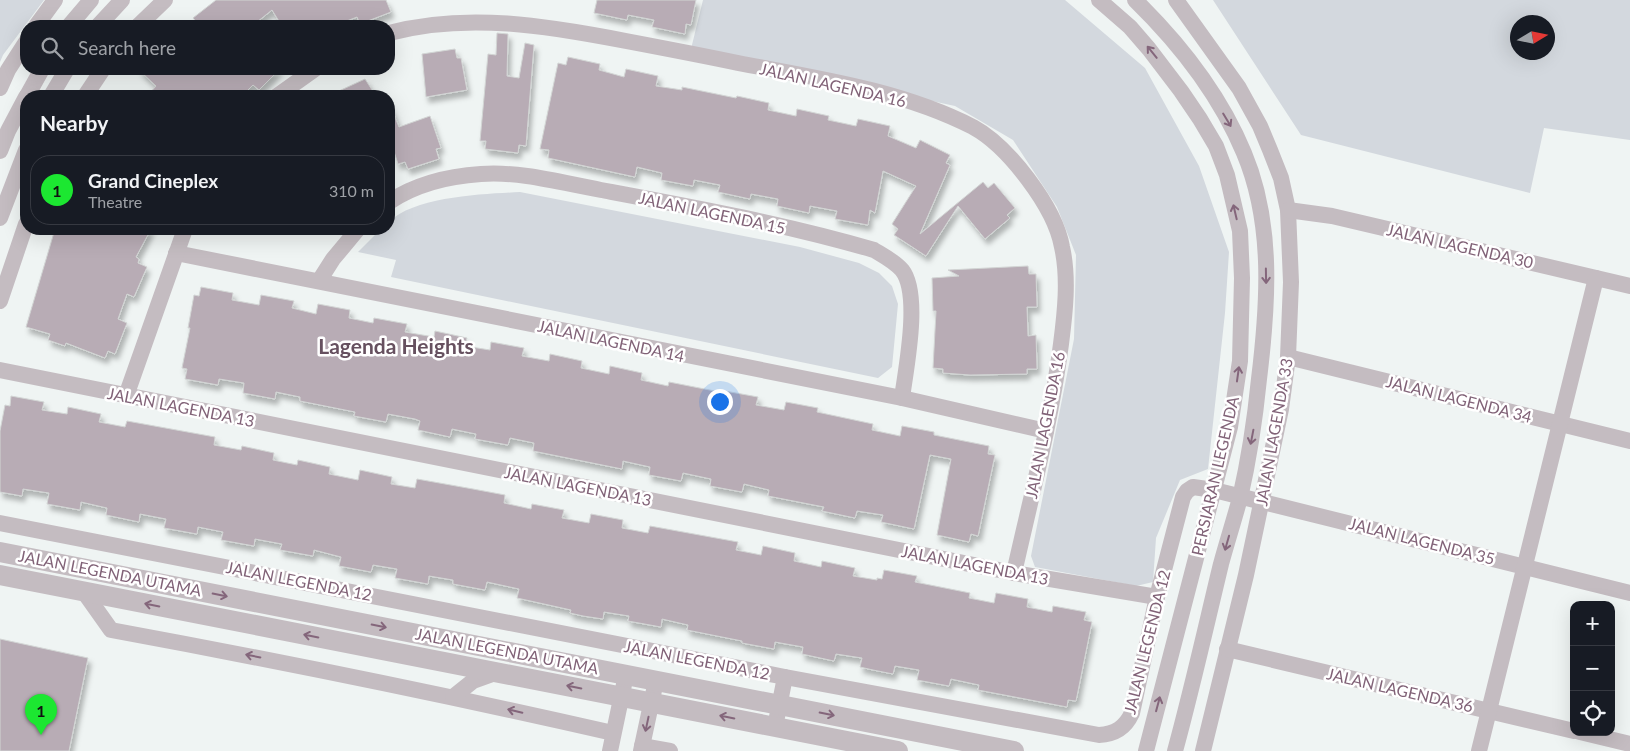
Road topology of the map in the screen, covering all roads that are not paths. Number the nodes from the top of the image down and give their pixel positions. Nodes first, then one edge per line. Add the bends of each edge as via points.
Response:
1 (54, 0) edge
2 (91, 0) edge
3 (122, 0) edge
4 (164, 0) edge
5 (1099, 0) edge
6 (1135, 0) edge
7 (1176, 0) edge
8 (40, 20) edge
9 (74, 20) edge
10 (104, 20) edge
11 (144, 20) edge
12 (395, 31) edge
13 (20, 51) edge
14 (1222, 62) junction
15 (39, 75) edge
16 (63, 75) edge
17 (98, 75) edge
18 (307, 75) edge
19 (1202, 78) junction
20 (0, 88) edge
21 (30, 90) edge
22 (55, 90) edge
23 (88, 90) edge
24 (285, 90) edge
25 (1181, 91) junction
26 (20, 108) edge
27 (0, 151) edge
28 (20, 166) edge
29 (395, 198) edge
30 (1288, 210) junction
31 (0, 218) edge
32 (22, 235) edge
33 (183, 235) edge
34 (353, 235) edge
35 (176, 253) junction
36 (1596, 278) junction
37 (319, 281) junction
38 (1630, 286) edge
39 (0, 301) edge
40 (1288, 357) junction
41 (0, 370) edge
42 (126, 396) junction
43 (902, 398) junction
44 (1560, 424) junction
45 (1046, 431) junction
46 (1630, 440) edge
47 (1214, 490) junction
48 (1240, 496) junction
49 (1262, 502) junction
50 (0, 523) edge
51 (0, 552) edge
52 (1524, 566) junction
53 (1014, 573) junction
54 (0, 575) edge
55 (84, 592) junction
56 (1630, 593) edge
57 (1157, 597) junction
58 (1227, 649) junction
59 (498, 672) junction
60 (626, 675) junction
61 (785, 677) junction
62 (656, 681) junction
63 (622, 696) junction
64 (453, 697) junction
65 (652, 702) junction
66 (779, 705) junction
67 (1489, 711) junction
68 (775, 727) junction
69 (1570, 730) edge
70 (614, 733) junction
71 (1597, 736) edge
72 (1630, 744) edge
73 (642, 748) edge
74 (610, 751) edge
75 (670, 751) edge
76 (898, 751) edge
77 (1014, 751) edge
78 (1146, 751) edge
79 (1175, 751) edge
80 (1203, 751) edge
81 (1479, 751) edge

1 - 8 street
2 - 9 street
3 - 10 street
4 - 11 street
25 -> 5 street, PERSIARAN LEGENDA via 1136,34
6 - 19 street, PERSIARAN LEGENDA via 1162,27
7 - 14 street, JALAN LAGENDA 33
12 - 45 street, JALAN LAGENDA 16 via 439,23 472,22 582,32 849,85 920,106 974,128 1011,157 1054,221 1062,246 1064,319
13 - 20 street
14 - 19 street
14 - 30 street, JALAN LAGENDA 33 via 1260,126 1281,178
15 - 21 street
16 - 22 street
17 - 23 street
18 - 24 street
19 - 25 street
19 -> 48 street, PERSIARAN LEGENDA via 1244,154 1265,242 1263,350 1255,421
47 -> 25 street, PERSIARAN LEGENDA via 1230,427 1240,361 1240,231 1227,175 1216,146
26 - 27 street
28 - 31 street
29 - 43 street, JALAN LAGENDA 15 via 439,180 507,174 728,215 874,250 892,260 903,272 910,291 910,340
30 - 36 street, JALAN LAGENDA 30 via 1332,216
30 - 40 street, JALAN LAGENDA 33 via 1292,282
32 - 39 street
33 - 35 street
34 - 37 street via 332,259
35 - 37 street, JALAN LAGENDA 14
35 - 42 street
36 - 38 street, JALAN LAGENDA 30
36 - 44 street
37 - 43 street, JALAN LAGENDA 14
40 - 44 street, JALAN LAGENDA 34
40 - 49 street, JALAN LAGENDA 33
41 - 42 street, JALAN LAGENDA 13
42 - 53 street, JALAN LAGENDA 13
43 - 45 street, JALAN LAGENDA 14
44 - 46 street, JALAN LAGENDA 34
44 - 52 street
45 - 53 street, JALAN LAGENDA 16
47 - 48 street, JALAN LAGENDA 35
47 - 57 street, JALAN LEGENDA 12 via 1193,487 1183,497
78 -> 47 street, PERSIARAN LEGENDA
48 - 49 street, JALAN LAGENDA 35
48 -> 79 street, PERSIARAN LEGENDA
49 - 52 street, JALAN LAGENDA 35
49 - 58 street, JALAN LAGENDA 33
50 - 61 street, JALAN LEGENDA 12
51 -> 60 street, JALAN LEGENDA UTAMA
52 - 56 street, JALAN LAGENDA 35
52 - 67 street
53 - 57 street, JALAN LAGENDA 13
54 - 55 street, JALAN LEGENDA UTAMA
59 -> 55 street, JALAN LEGENDA UTAMA
64 -> 55 street via 111,630
57 - 61 street, JALAN LEGENDA 12 via 1132,713 1125,726 1107,734
58 - 67 street, JALAN LAGENDA 36
58 - 80 street, JALAN LAGENDA 33
63 -> 59 street, JALAN LEGENDA UTAMA
59 - 64 street via 473,681
60 - 62 street, JALAN LEGENDA UTAMA
60 - 63 street
61 - 66 street
62 - 65 street
62 - 66 street, JALAN LEGENDA UTAMA
63 - 65 street, JALAN LEGENDA UTAMA
63 - 70 street
70 -> 64 street
68 -> 65 street, JALAN LEGENDA UTAMA
65 -> 73 street
66 - 68 street
66 -> 77 street, JALAN LEGENDA UTAMA
67 - 69 street, JALAN LAGENDA 36
67 - 81 street
68 - 76 street, JALAN LEGENDA UTAMA
70 - 74 street
71 - 72 street
73 - 75 street

